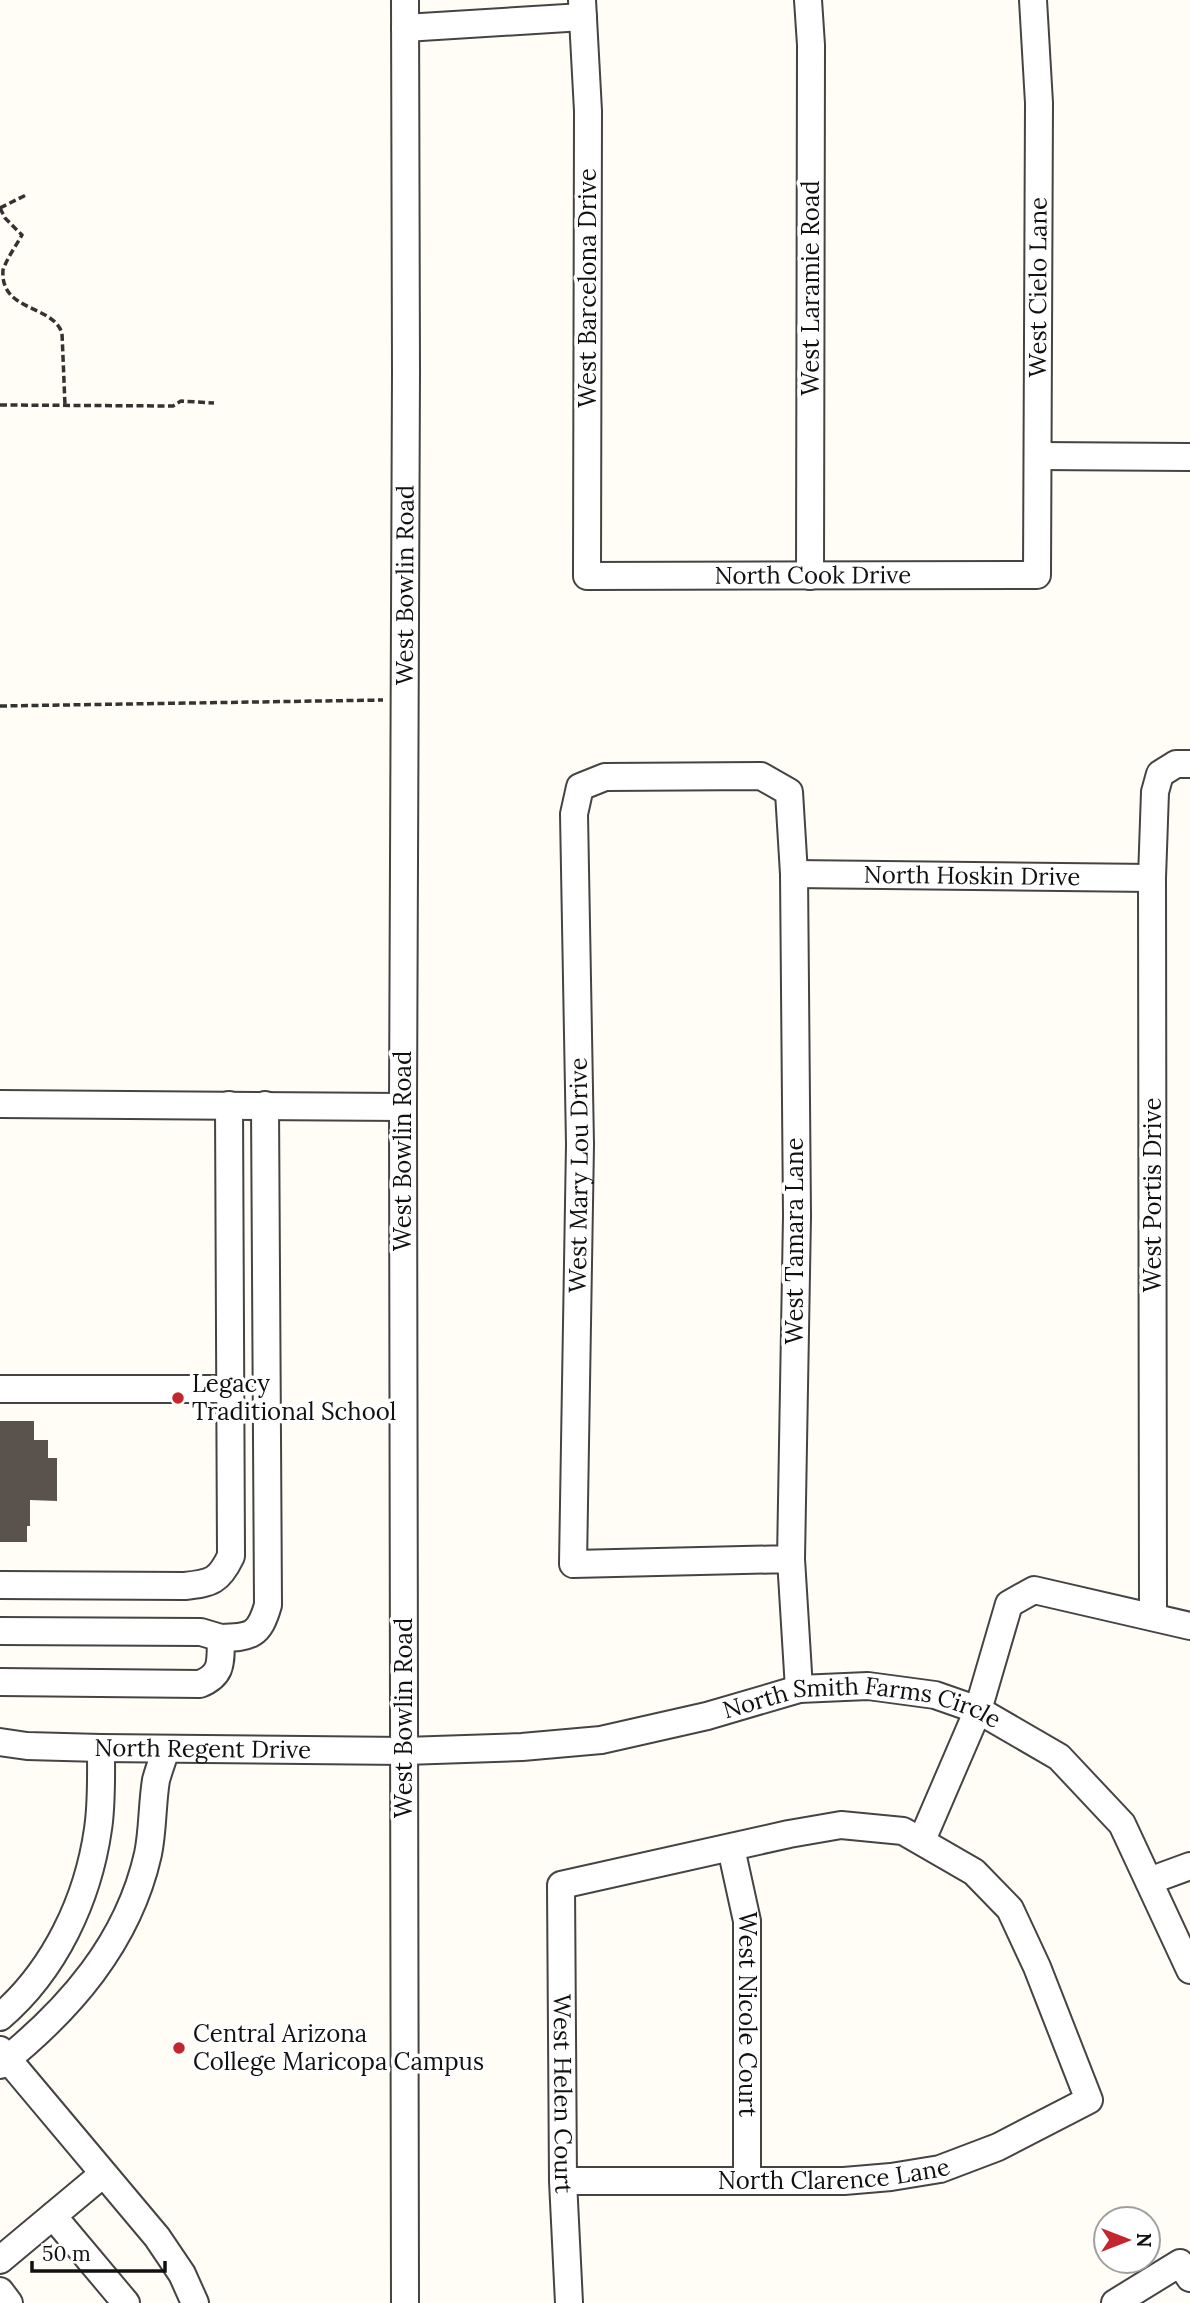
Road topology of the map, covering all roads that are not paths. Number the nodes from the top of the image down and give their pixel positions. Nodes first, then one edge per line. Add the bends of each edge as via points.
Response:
1 (405, 0) edge
2 (808, 0) edge
3 (1034, 0) edge
4 (582, 8) edge
5 (405, 28) junction
6 (1038, 456) junction
7 (1190, 457) edge
8 (1037, 575) joint
9 (587, 576) joint
10 (810, 576) junction
11 (1190, 764) edge
12 (789, 792) joint
13 (794, 874) junction
14 (1152, 878) junction
15 (0, 1104) edge
16 (229, 1105) junction
17 (265, 1105) junction
18 (403, 1107) junction
19 (0, 1389) edge
20 (229, 1389) junction
21 (790, 1559) junction
22 (0, 1585) edge
23 (1153, 1617) junction
24 (1190, 1626) edge
25 (0, 1631) edge
26 (221, 1638) junction
27 (0, 1682) edge
28 (799, 1689) junction
29 (978, 1710) junction
30 (0, 1742) edge
31 (100, 1748) junction
32 (166, 1749) junction
33 (405, 1751) junction
34 (922, 1840) junction
35 (731, 1848) junction
36 (1190, 1866) edge
37 (1149, 1881) junction
38 (1190, 1970) edge
39 (0, 2017) edge
40 (3, 2058) edge
41 (103, 2174) junction
42 (747, 2180) junction
43 (563, 2181) junction
44 (53, 2216) junction
45 (0, 2260) edge
46 (1185, 2270) edge
47 (0, 2291) edge
48 (9, 2303) edge
49 (126, 2303) edge
50 (195, 2303) edge
51 (405, 2303) edge
52 (569, 2303) edge
53 (1115, 2303) edge

1 - 5 street, West Bowlin Road
2 - 10 street, West Laramie Road
3 - 6 street, West Cielo Lane via 1039,103
4 - 5 street
4 - 9 street, West Barcelona Drive via 588,111
5 - 18 street, West Bowlin Road
6 - 7 street
6 - 8 street, West Cielo Lane
8 - 10 street, North Cook Drive
9 - 10 street, North Cook Drive
11 - 14 street, West Portis Drive via 1176,764 1160,774 1155,792
12 - 13 street, West Tamara Lane
12 - 21 street, West Mary Lou Drive via 761,776 605,777 580,788 574,814 580,1144 573,1563
13 - 14 street, North Hoskin Drive
13 - 21 street, West Tamara Lane via 797,1216
14 - 23 street, West Portis Drive
15 - 16 street
16 - 17 street
16 - 20 street
17 - 18 street
17 - 26 street via 268,1605 262,1626 247,1637
18 - 33 street, West Bowlin Road
19 - 20 street
20 - 22 street via 231,1556 222,1575 185,1587
21 - 28 street, West Tamara Lane
23 - 24 street
23 - 29 street via 1034,1590 1009,1604
25 - 26 street via 201,1632
26 - 27 street via 220,1666 214,1678 200,1684
28 - 29 street, North Smith Farms Circle via 868,1686 935,1695
28 - 33 street, North Smith Farms Circle via 601,1740
29 - 34 street
29 - 37 street, North Smith Farms Circle via 1059,1758 1122,1824
30 - 31 street, North Regent Drive
31 - 32 street, North Regent Drive
31 - 39 street via 99,1826 74,1915 49,1961
32 - 33 street, North Regent Drive
32 - 40 street via 156,1780 148,1855 129,1912 77,1994
33 - 51 street, West Bowlin Road
34 - 35 street via 903,1831 841,1825
34 - 42 street, North Clarence Lane via 974,1872 1010,1909 1088,2100 998,2147 940,2169 844,2181
35 - 42 street, West Nicole Court via 747,1921
35 - 43 street, West Helen Court via 561,1885
36 - 37 street
37 - 38 street, North Smith Farms Circle
40 - 41 street
41 - 44 street
41 - 50 street via 157,2237
42 - 43 street, North Clarence Lane
43 - 52 street, West Helen Court
44 - 45 street
44 - 49 street
46 - 53 street
47 - 48 street

